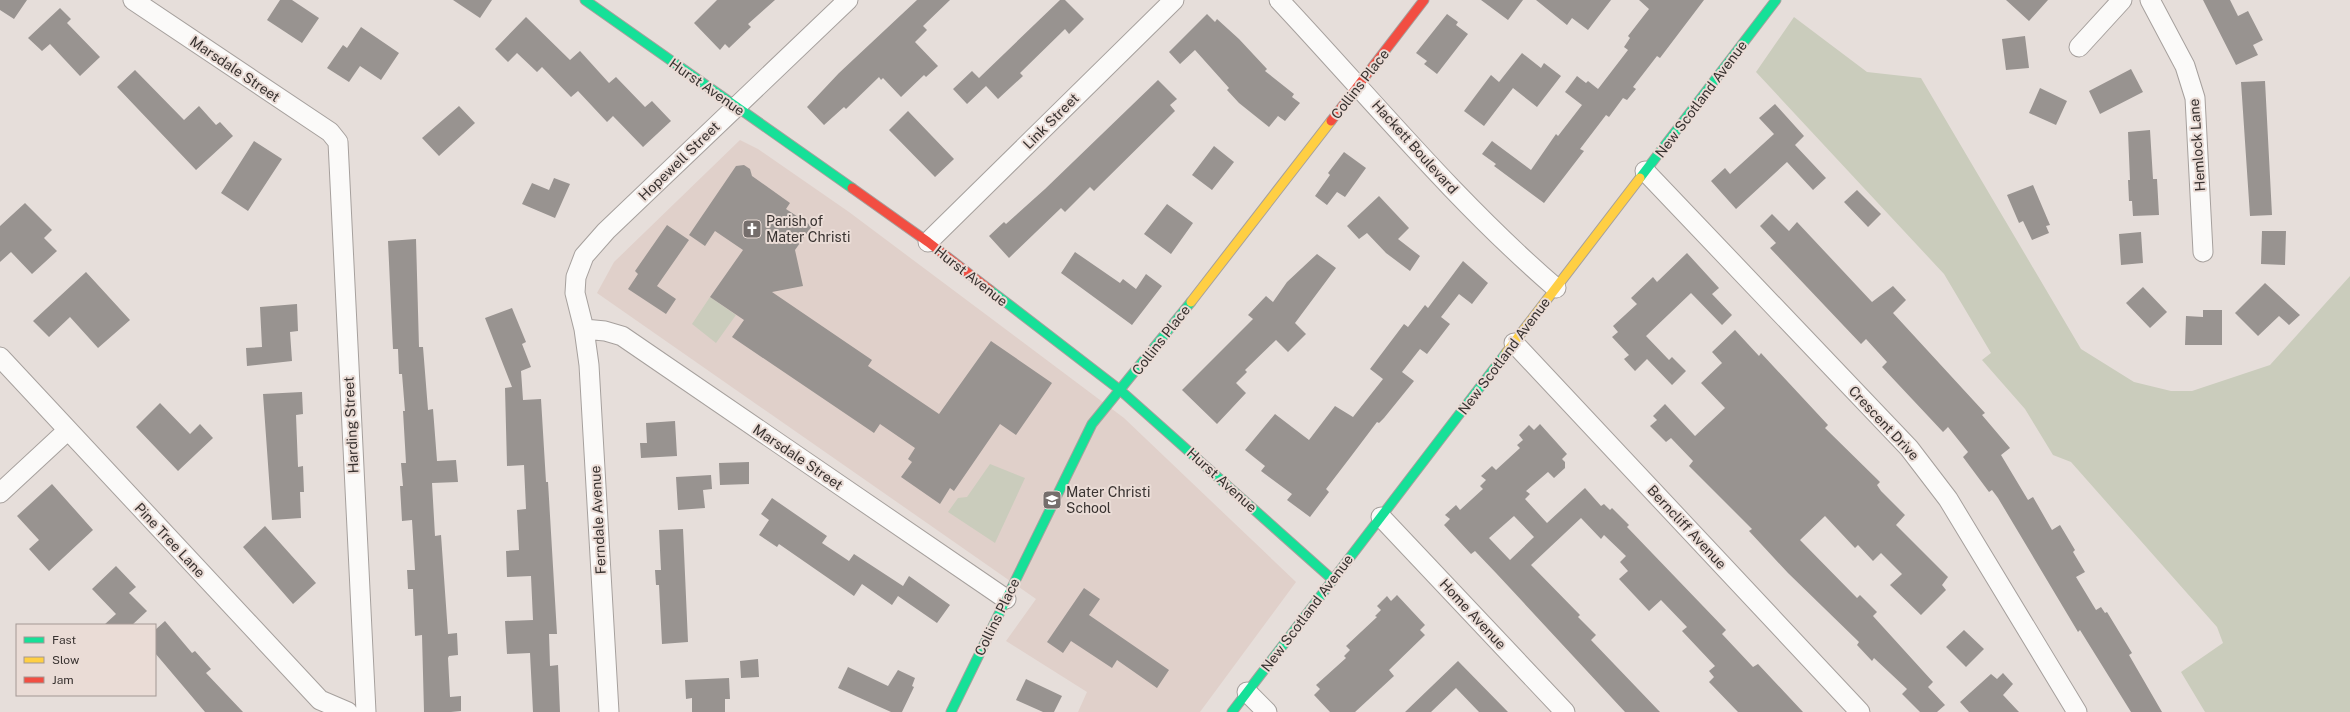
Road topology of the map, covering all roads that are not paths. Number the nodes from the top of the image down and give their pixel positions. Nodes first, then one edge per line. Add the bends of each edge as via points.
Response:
1 (133, 0) edge
2 (586, 0) edge
3 (848, 0) edge
4 (1174, 0) edge
5 (1280, 0) edge
6 (1424, 0) edge
7 (1776, 0) edge
8 (2122, 0) edge
9 (2150, 0) edge
10 (2079, 47) dead end
11 (1359, 85) junction
12 (735, 106) junction
13 (336, 139) joint
14 (1646, 171) junction
15 (928, 242) junction
16 (2203, 252) dead end
17 (1556, 288) junction
18 (584, 329) junction
19 (1514, 343) junction
20 (0, 357) edge
21 (1120, 390) junction
22 (68, 430) junction
23 (0, 493) edge
24 (1381, 517) junction
25 (1333, 580) junction
26 (1006, 599) junction
27 (1248, 692) junction
28 (348, 712) edge
29 (366, 712) edge
30 (609, 712) edge
31 (951, 712) edge
32 (1232, 712) edge
33 (1267, 712) edge
34 (1565, 712) edge
35 (1860, 712) edge
36 (2077, 712) edge

1 - 13 street, Marsdale Street via 330,132
2 - 12 street, Hurst Avenue
3 - 12 street, Hopewell Street
4 - 15 street, Link Street
5 - 11 street, Hackett Boulevard
6 - 11 street, Collins Place
7 - 14 street, New Scotland Avenue
8 - 10 street
9 - 16 street, Hemlock Lane via 2185,66 2195,98
11 - 17 street, Hackett Boulevard via 1444,181 1500,239
11 - 21 street, Collins Place
12 - 15 street, Hurst Avenue
12 - 18 street, Hopewell Street via 606,231 584,256 577,270 575,290
13 - 29 street, Harding Street
14 - 17 street, New Scotland Avenue
14 - 36 street, Crescent Drive via 1903,442 1930,474
15 - 21 street, Hurst Avenue
17 - 19 street, New Scotland Avenue
18 - 26 street, Marsdale Street via 622,336
18 - 30 street, Ferndale Avenue via 589,365
19 - 24 street, New Scotland Avenue
19 - 35 street, Berncliff Avenue
20 - 22 street, Pine Tree Lane
21 - 25 street, Hurst Avenue
21 - 26 street, Collins Place via 1087,433
22 - 23 street
22 - 28 street, Pine Tree Lane via 320,700
24 - 25 street, New Scotland Avenue
24 - 34 street, Home Avenue
25 - 27 street, New Scotland Avenue
26 - 31 street, Collins Place
27 - 32 street, New Scotland Avenue
27 - 33 street

